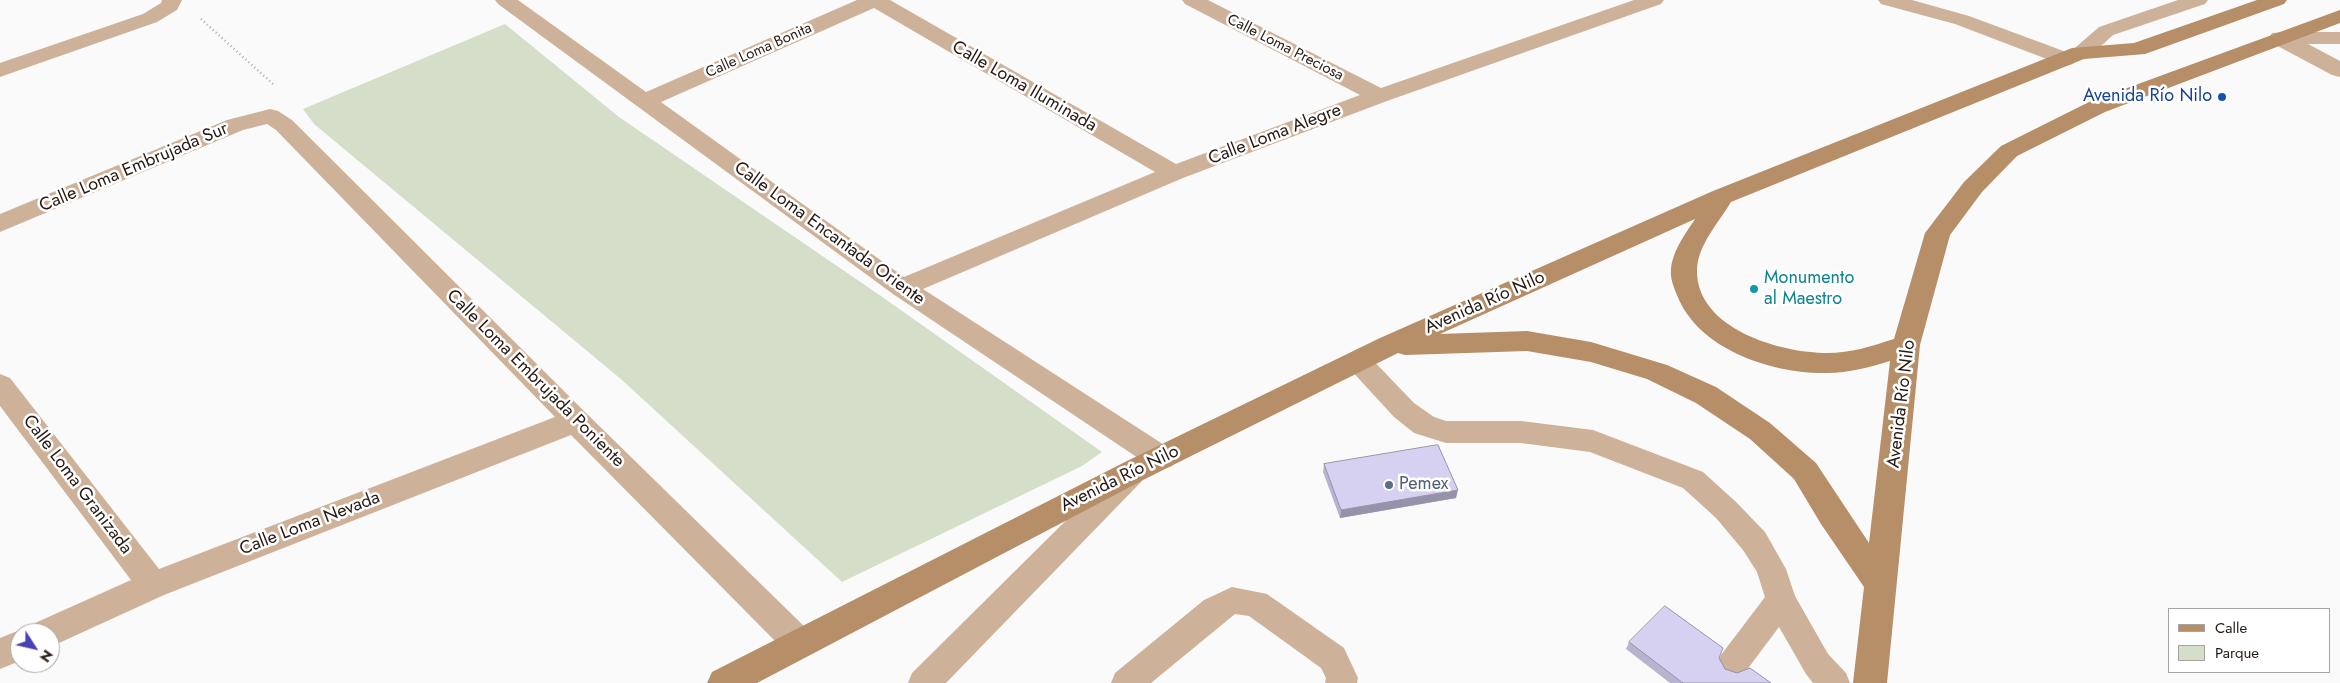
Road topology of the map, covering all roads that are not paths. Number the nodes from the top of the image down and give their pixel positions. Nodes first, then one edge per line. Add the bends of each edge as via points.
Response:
1 (875, 0) edge
2 (1654, 0) edge
3 (1888, 0) edge
4 (1969, 0) edge
5 (2198, 0) edge
6 (2277, 0) edge
7 (517, 2) edge
8 (171, 3) edge
9 (1209, 3) edge
10 (2340, 16) edge
11 (1962, 20) junction
12 (2280, 38) junction
13 (2340, 38) edge
14 (2072, 56) junction
15 (0, 70) edge
16 (2340, 70) edge
17 (1379, 96) junction
18 (644, 101) junction
19 (270, 116) joint
20 (1174, 173) junction
21 (1722, 198) junction
22 (0, 224) edge
23 (902, 288) junction
24 (1390, 345) junction
25 (1906, 345) junction
26 (1358, 361) junction
27 (0, 385) edge
28 (576, 421) junction
29 (1148, 464) junction
30 (153, 585) junction
31 (1882, 586) junction
32 (1781, 600) junction
33 (60, 627) edge
34 (799, 643) junction
35 (1732, 665) dead end
36 (724, 683) edge
37 (924, 683) edge
38 (1127, 683) edge
39 (1341, 683) edge
40 (1834, 683) edge
41 (1870, 683) edge

1 - 18 street, Calle Loma Bonita
1 - 20 street, Calle Loma Iluminada
2 - 17 street, Calle Loma Alegre
3 - 11 street
4 - 11 street
5 - 14 street via 2106,31
6 - 14 main road, Avenida Río Nilo via 2138,49
7 - 18 street, Calle Loma Encantada Oriente
8 - 15 street via 150,18
9 - 17 street, Calle Loma Preciosa
10 - 12 main road, Avenida Río Nilo
11 - 14 street
12 - 13 street
12 - 16 street
12 - 25 main road, Avenida Río Nilo via 2097,107 2009,152 1973,187 1938,233
14 - 21 main road, Avenida Río Nilo
17 - 20 street, Calle Loma Alegre
18 - 23 street, Calle Loma Encantada Oriente
19 - 22 street, Calle Loma Embrujada Sur via 235,125
19 - 28 street, Calle Loma Embrujada Poniente via 284,125
20 - 23 street, Calle Loma Alegre
21 - 24 main road, Avenida Río Nilo
21 - 25 main road via 1694,242 1684,269 1689,297 1702,318 1732,340 1804,362 1848,362
23 - 29 street, Calle Loma Encantada Oriente
24 - 26 main road, Avenida Río Nilo
24 - 31 main road via 1527,341 1591,352 1657,372 1706,395 1760,431 1805,471
25 - 31 main road, Avenida Río Nilo
26 - 29 main road, Avenida Río Nilo
26 - 32 lane via 1404,410 1424,425 1446,432 1521,432 1593,441 1693,480 1754,541 1771,569
27 - 30 street, Calle Loma Granizada
28 - 30 street, Calle Loma Nevada
28 - 34 street, Calle Loma Embrujada Poniente
29 - 34 main road, Avenida Río Nilo
29 - 37 lane
30 - 33 street, Calle Loma Nevada
31 - 41 main road, Avenida Río Nilo
32 - 35 lane
32 - 40 lane via 1818,664
34 - 36 main road, Avenida Río Nilo
38 - 39 lane via 1215,610 1232,600 1256,604 1333,658

